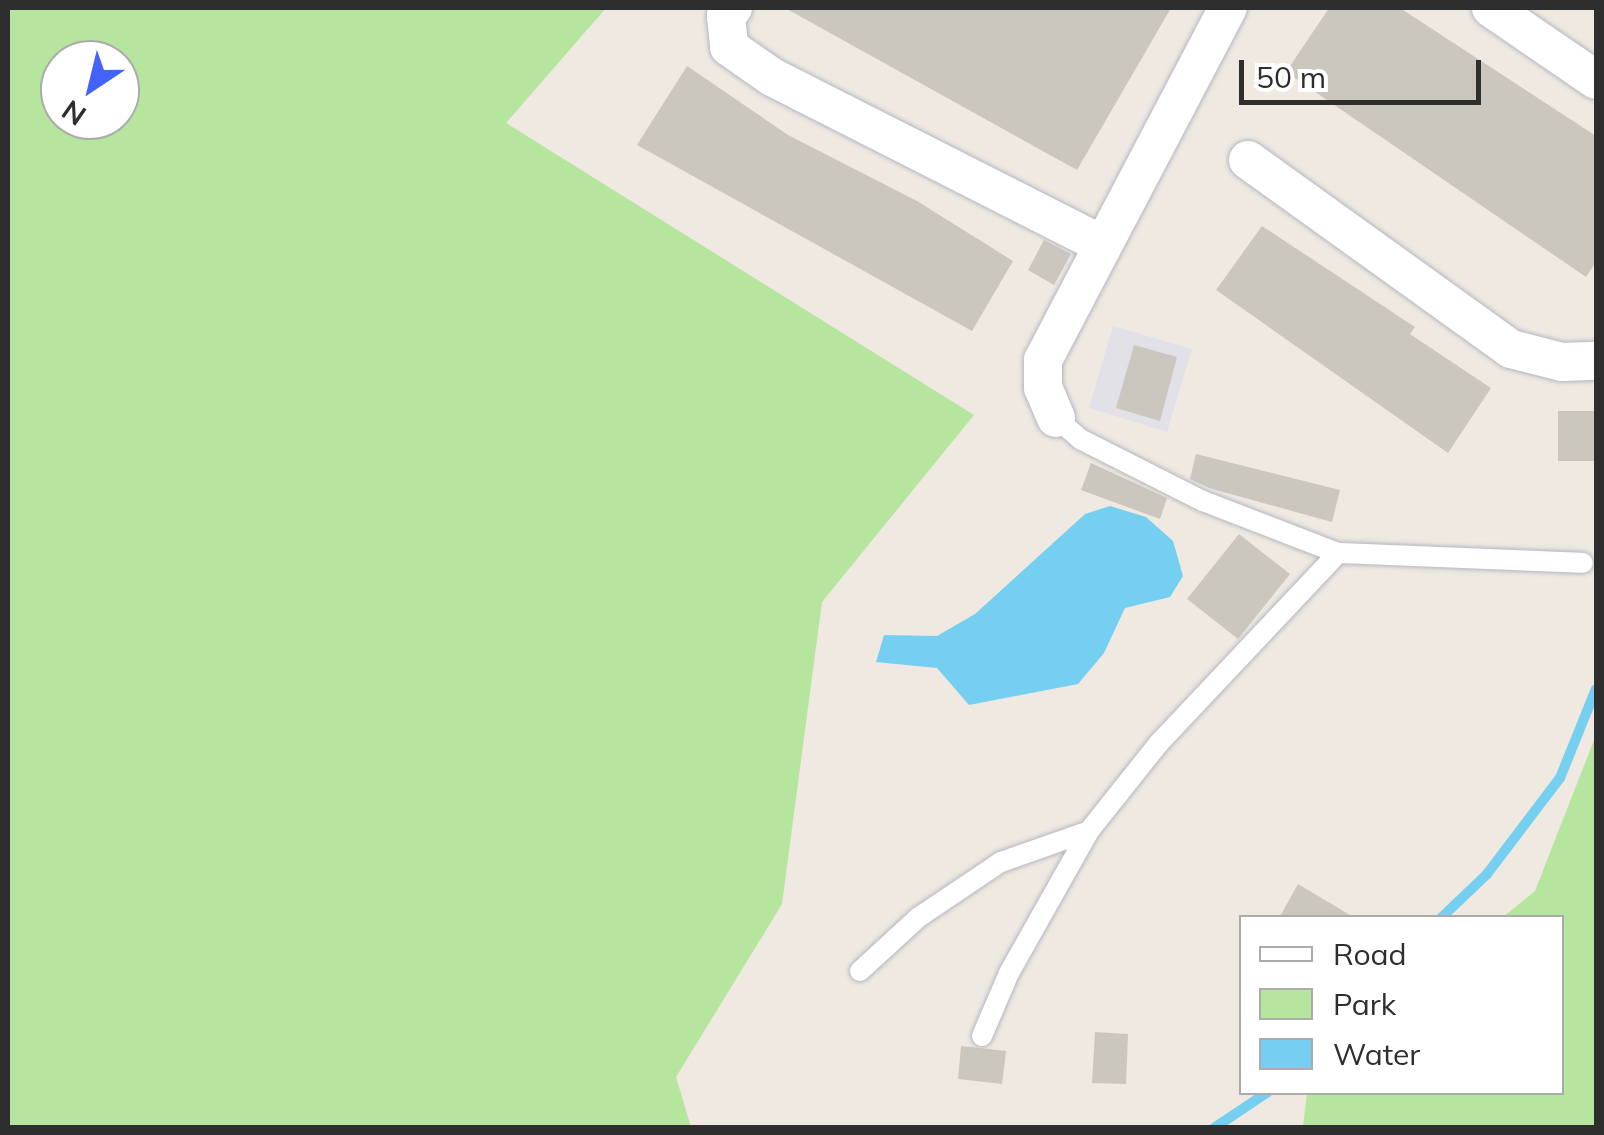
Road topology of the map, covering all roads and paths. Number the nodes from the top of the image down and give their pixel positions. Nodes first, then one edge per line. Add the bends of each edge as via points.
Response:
1 (733, 8) edge
2 (1228, 8) edge
3 (1491, 8) edge
4 (1596, 80) edge
5 (1248, 160) dead end
6 (1102, 245) junction
7 (1596, 361) edge
8 (1056, 418) joint
9 (1338, 553) junction
10 (1583, 562) dead end
11 (1089, 831) junction
12 (860, 971) dead end
13 (982, 1036) dead end

1 - 6 street via 726,16 729,47 772,77
2 - 6 street
3 - 4 street
5 - 7 street via 1510,349 1562,362
6 - 8 street via 1042,360
8 - 9 lane via 1080,439 1203,501
9 - 10 lane
9 - 11 lane via 1158,743
11 - 12 lane via 1001,862 919,917
11 - 13 lane via 1009,973

